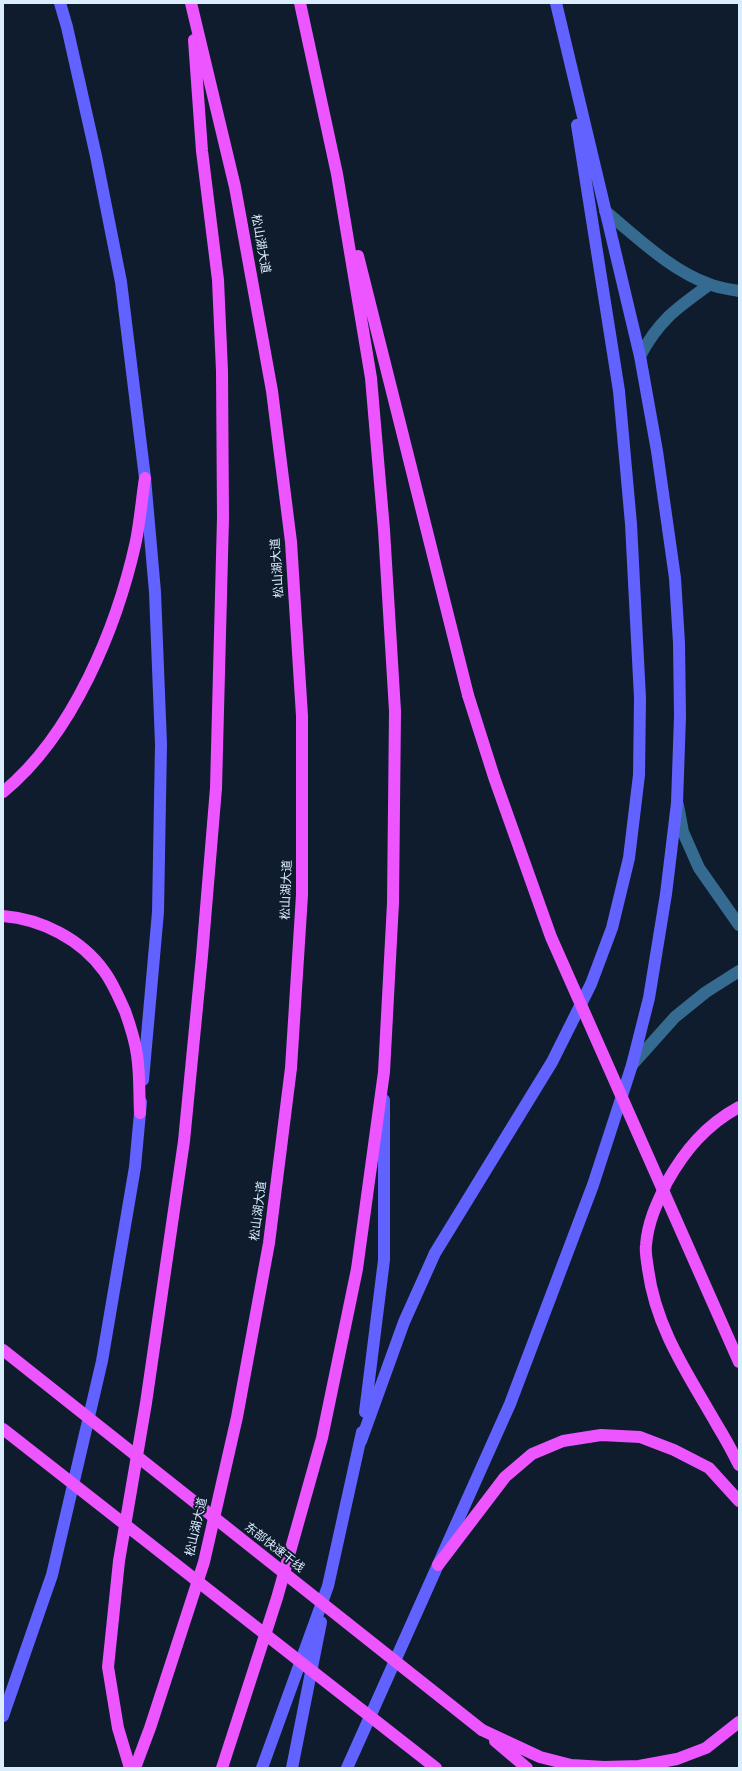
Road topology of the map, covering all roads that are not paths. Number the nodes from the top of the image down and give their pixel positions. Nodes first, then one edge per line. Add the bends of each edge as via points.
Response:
1 (60, 3) edge
2 (300, 3) edge
3 (556, 3) edge
4 (191, 4) edge
5 (568, 59) junction
6 (337, 174) junction
7 (605, 211) junction
8 (709, 285) junction
9 (739, 291) edge
10 (640, 356) junction
11 (146, 478) junction
12 (3, 792) edge
13 (678, 803) junction
14 (3, 916) edge
15 (739, 925) edge
16 (739, 971) edge
17 (632, 1065) junction
18 (384, 1072) junction
19 (739, 1107) edge
20 (140, 1113) junction
21 (3, 1350) edge
22 (739, 1362) edge
23 (3, 1429) edge
24 (361, 1440) junction
25 (739, 1465) edge
26 (739, 1501) edge
27 (438, 1565) junction
28 (328, 1586) junction
29 (3, 1716) edge
30 (739, 1722) edge
31 (482, 1730) junction
32 (130, 1768) edge
33 (135, 1768) edge
34 (222, 1768) edge
35 (262, 1768) edge
36 (292, 1768) edge
37 (347, 1768) edge
38 (436, 1768) edge
39 (527, 1768) edge

1 - 11 main road via 96,156 121,282
2 - 6 highway
3 - 5 main road
4 - 32 highway, bridge via 202,152 218,280 222,371 223,518 216,788 184,1141 146,1403 119,1561 108,1666 118,1728
4 - 33 highway, 松山湖大道 via 235,187 272,391 290,535 302,716 302,895 291,1068 270,1236 237,1416 204,1562
5 - 7 main road
5 - 24 main road via 619,391 631,524 640,706 639,775 629,858 612,928 591,984 552,1062 436,1253 404,1322
6 - 18 highway via 371,378 384,530 394,703 393,903
6 - 22 highway, bridge via 468,695 494,777 551,937
7 - 8 street via 664,259
7 - 10 main road
8 - 9 street
8 - 10 street via 674,310 648,340
10 - 13 main road via 675,578 679,657
11 - 12 highway via 136,541 114,621 87,682 55,736 16,781
11 - 20 main road via 155,592 161,744 158,912
13 - 15 street via 683,832 699,868
13 - 17 main road via 649,998
14 - 20 highway via 18,917 53,929 82,948 104,970 131,1028 137,1054
16 - 17 street via 706,992 675,1017
17 - 27 main road via 593,1185 510,1404
18 - 24 main road via 384,1260
18 - 34 highway via 357,1269 322,1438 277,1598
19 - 25 highway via 695,1140 679,1160 652,1211 646,1246 650,1284 661,1322 680,1362
20 - 29 main road via 135,1167 102,1361 52,1575
21 - 31 highway, 东部快速干线, bridge
23 - 38 highway, bridge
24 - 28 main road
26 - 27 highway via 709,1468 674,1450 640,1437 601,1435 564,1441 532,1454 505,1477
27 - 37 main road
28 - 35 main road
28 - 36 main road
30 - 31 highway via 706,1748 677,1759 639,1766 571,1765 540,1757
31 - 39 highway, 东部快速干线

